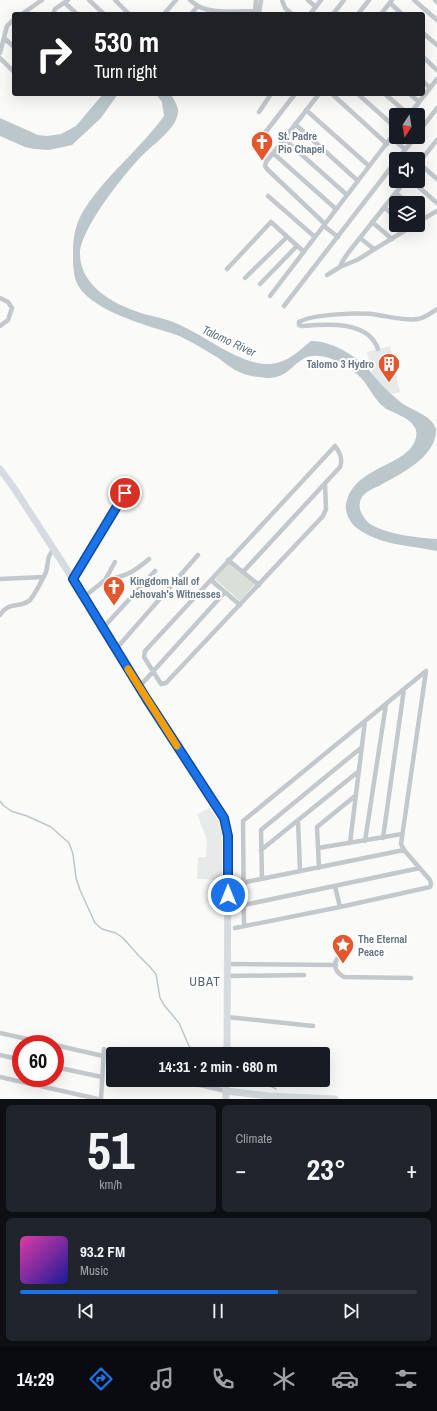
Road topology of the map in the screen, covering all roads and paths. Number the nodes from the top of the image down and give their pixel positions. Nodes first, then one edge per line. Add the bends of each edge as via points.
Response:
1 (42, 0) edge
2 (88, 0) edge
3 (115, 0) edge
4 (176, 0) edge
5 (190, 0) edge
6 (256, 0) edge
7 (261, 0) edge
8 (282, 0) edge
9 (308, 0) edge
10 (321, 0) edge
11 (344, 0) edge
12 (368, 0) edge
13 (414, 0) edge
14 (435, 0) edge
15 (66, 1) edge
16 (391, 1) edge
17 (437, 2) edge
18 (198, 6) junction
19 (316, 7) junction
20 (28, 10) joint
21 (25, 12) edge
22 (54, 12) edge
23 (75, 12) edge
24 (102, 12) edge
25 (126, 12) edge
26 (166, 12) edge
27 (193, 12) edge
28 (243, 12) edge
29 (258, 12) edge
30 (258, 12) edge
31 (290, 12) edge
32 (312, 12) edge
33 (335, 12) edge
34 (359, 12) edge
35 (383, 12) edge
36 (400, 12) edge
37 (437, 20) edge
38 (12, 22) edge
39 (425, 35) edge
40 (4, 38) junction
41 (12, 45) edge
42 (437, 45) edge
43 (0, 53) edge
44 (0, 58) edge
45 (425, 59) edge
46 (12, 70) edge
47 (437, 70) edge
48 (437, 79) edge
49 (425, 83) edge
50 (430, 88) junction
51 (425, 94) edge
52 (268, 96) edge
53 (293, 96) edge
54 (317, 96) edge
55 (334, 96) edge
56 (360, 96) edge
57 (387, 96) edge
58 (412, 96) edge
59 (424, 96) edge
60 (419, 102) junction
61 (401, 108) edge
62 (414, 108) edge
63 (437, 108) edge
64 (306, 110) junction
65 (259, 112) dead end
66 (389, 122) edge
67 (295, 124) junction
68 (425, 124) edge
69 (260, 138) dead end
70 (284, 139) junction
71 (389, 140) edge
72 (437, 140) edge
73 (386, 144) junction
74 (399, 144) edge
75 (409, 144) edge
76 (405, 149) junction
77 (403, 152) edge
78 (273, 153) junction
79 (425, 155) edge
80 (369, 166) junction
81 (425, 169) edge
82 (389, 170) edge
83 (437, 178) edge
84 (358, 181) junction
85 (400, 188) edge
86 (420, 188) edge
87 (396, 193) junction
88 (347, 195) junction
89 (268, 196) dead end
90 (400, 196) edge
91 (437, 203) edge
92 (384, 207) junction
93 (336, 209) junction
94 (437, 211) edge
95 (389, 212) edge
96 (425, 218) edge
97 (372, 222) junction
98 (324, 225) junction
99 (401, 232) edge
100 (287, 237) junction
101 (315, 237) junction
102 (338, 237) junction
103 (360, 238) junction
104 (392, 239) junction
105 (297, 246) junction
106 (374, 250) junction
107 (304, 252) junction
108 (348, 253) junction
109 (357, 260) junction
110 (340, 267) junction
111 (227, 269) dead end
112 (327, 275) dead end
113 (244, 278) dead end
114 (260, 284) dead end
115 (270, 296) dead end
116 (0, 298) edge
117 (284, 306) dead end
118 (437, 309) edge
119 (0, 326) edge
120 (378, 349) dead end
121 (0, 469) edge
122 (131, 482) dead end
123 (325, 483) junction
124 (54, 549) junction
125 (198, 555) dead end
126 (149, 559) dead end
127 (228, 560) junction
128 (115, 562) dead end
129 (155, 571) dead end
130 (243, 572) junction
131 (43, 577) junction
132 (0, 579) edge
133 (73, 579) junction
134 (105, 580) junction
135 (211, 580) junction
136 (259, 585) junction
137 (225, 592) junction
138 (84, 597) junction
139 (240, 605) junction
140 (0, 615) edge
141 (103, 628) junction
142 (116, 649) junction
143 (153, 671) junction
144 (139, 687) junction
145 (404, 689) junction
146 (386, 704) junction
147 (365, 721) junction
148 (362, 747) junction
149 (359, 771) junction
150 (356, 796) junction
151 (298, 820) junction
152 (402, 834) junction
153 (383, 838) junction
154 (365, 841) junction
155 (350, 843) junction
156 (318, 848) junction
157 (261, 850) junction
158 (404, 850) junction
159 (319, 868) junction
160 (420, 868) junction
161 (300, 871) junction
162 (262, 879) junction
163 (228, 882) junction
164 (244, 882) junction
165 (335, 886) junction
166 (244, 905) junction
167 (340, 907) junction
168 (244, 926) junction
169 (235, 928) dead end
170 (345, 953) dead end
171 (228, 964) junction
172 (336, 964) junction
173 (304, 975) dead end
174 (227, 976) junction
175 (411, 978) dead end
176 (227, 1017) junction
177 (313, 1026) dead end
178 (0, 1033) edge
179 (12, 1036) edge
180 (64, 1047) edge
181 (227, 1047) edge
182 (104, 1049) dead end
183 (0, 1055) edge
184 (103, 1056) junction
185 (12, 1058) edge
186 (64, 1069) edge
187 (0, 1077) edge
188 (102, 1077) junction
189 (200, 1087) edge
190 (226, 1095) edge
191 (100, 1099) edge
192 (335, 1099) edge

1 - 20 street
2 - 24 street
3 - 25 street
4 - 26 street
5 - 18 street
6 - 29 street
7 - 30 street
8 - 31 street
9 - 19 street
10 - 19 street
11 - 33 street
12 - 34 street
13 - 37 street
14 - 17 street
15 - 22 street
15 - 23 street
16 - 35 street
16 - 36 street
18 - 27 street
18 - 28 street
19 - 32 street
20 - 21 street
38 - 40 street via 7,26
39 - 42 street
40 - 41 street
40 - 43 street
44 - 46 street
45 - 47 street
48 - 50 street
49 - 50 street
50 - 51 street
52 - 65 street
53 - 69 street
54 - 64 street
55 - 73 street
56 - 66 street
57 - 61 street
58 - 60 street
59 - 60 street
60 - 62 street
63 - 68 street
64 - 67 street
64 - 80 street
67 - 70 street
67 - 84 street
70 - 78 street
70 - 88 street
71 - 73 street
72 - 79 street
73 - 80 street
74 - 76 street
75 - 76 street
76 - 77 street
78 - 93 street
78 - 98 street via 266,162 267,169
80 - 84 street
81 - 83 street
82 - 102 street
84 - 88 street
85 - 87 street
86 - 91 street
87 - 90 street
87 - 92 street
88 - 93 street
89 - 101 street
92 - 95 street
92 - 97 street
93 - 98 street
94 - 96 street
97 - 103 street
97 - 104 street
98 - 101 street
98 - 102 street
99 - 104 street
100 - 105 street
100 - 111 street via 271,222
100 - 113 street
101 - 107 street
102 - 117 street
103 - 106 street
103 - 108 street
104 - 106 street
105 - 107 street
105 - 114 street
106 - 109 street
107 - 115 street
108 - 109 street
108 - 110 street
109 - 110 street
110 - 112 street
116 - 119 street via 8,302 12,308 8,320
118 - 120 street via 418,319 354,314 323,316 298,322 302,326 329,324 357,329 369,335
121 - 124 main road
122 - 133 street
123 - 127 street via 341,463 340,454 335,446
123 - 130 street
123 - 136 street via 325,514
124 - 131 street via 48,556
124 - 133 main road
125 - 142 street
126 - 134 street via 128,575
127 - 130 street
127 - 135 street
128 - 134 street
129 - 141 street
130 - 136 street
131 - 132 street
131 - 140 street via 28,601 6,608
133 - 138 main road
134 - 138 street
135 - 137 street
135 - 143 street via 145,651 144,657
136 - 139 street
137 - 139 street
137 - 143 street
138 - 141 main road
139 - 143 street via 166,683 162,684
141 - 142 main road
142 - 144 main road
143 - 144 street
144 - 163 main road via 224,818 228,836
145 - 146 street
145 - 152 street via 426,671
145 - 153 street
146 - 147 street
146 - 154 street
147 - 148 street
147 - 164 street via 243,821
148 - 149 street
148 - 157 street via 261,830
149 - 150 street
149 - 151 street
150 - 155 street
150 - 156 street via 317,827
151 - 157 street
151 - 161 street
152 - 153 street
152 - 158 street via 401,844
153 - 154 street
154 - 155 street
155 - 156 street
156 - 159 street
157 - 162 street
158 - 159 street
158 - 160 street
159 - 161 street
160 - 165 street
160 - 167 street via 430,880 431,885 428,888
161 - 162 street
162 - 164 street
163 - 164 street
163 - 171 main road
164 - 166 street
165 - 166 street
165 - 167 street
166 - 168 street
167 - 168 street
168 - 169 street
170 - 172 street via 337,958
171 - 172 street
171 - 174 main road
172 - 175 street via 341,975 348,977
173 - 174 street
174 - 176 main road
176 - 177 street
176 - 181 main road
178 - 179 street
180 - 184 street
182 - 184 street
183 - 185 street
184 - 188 street
186 - 188 street
187 - 191 street
188 - 191 street
189 - 190 street
190 - 192 main road

